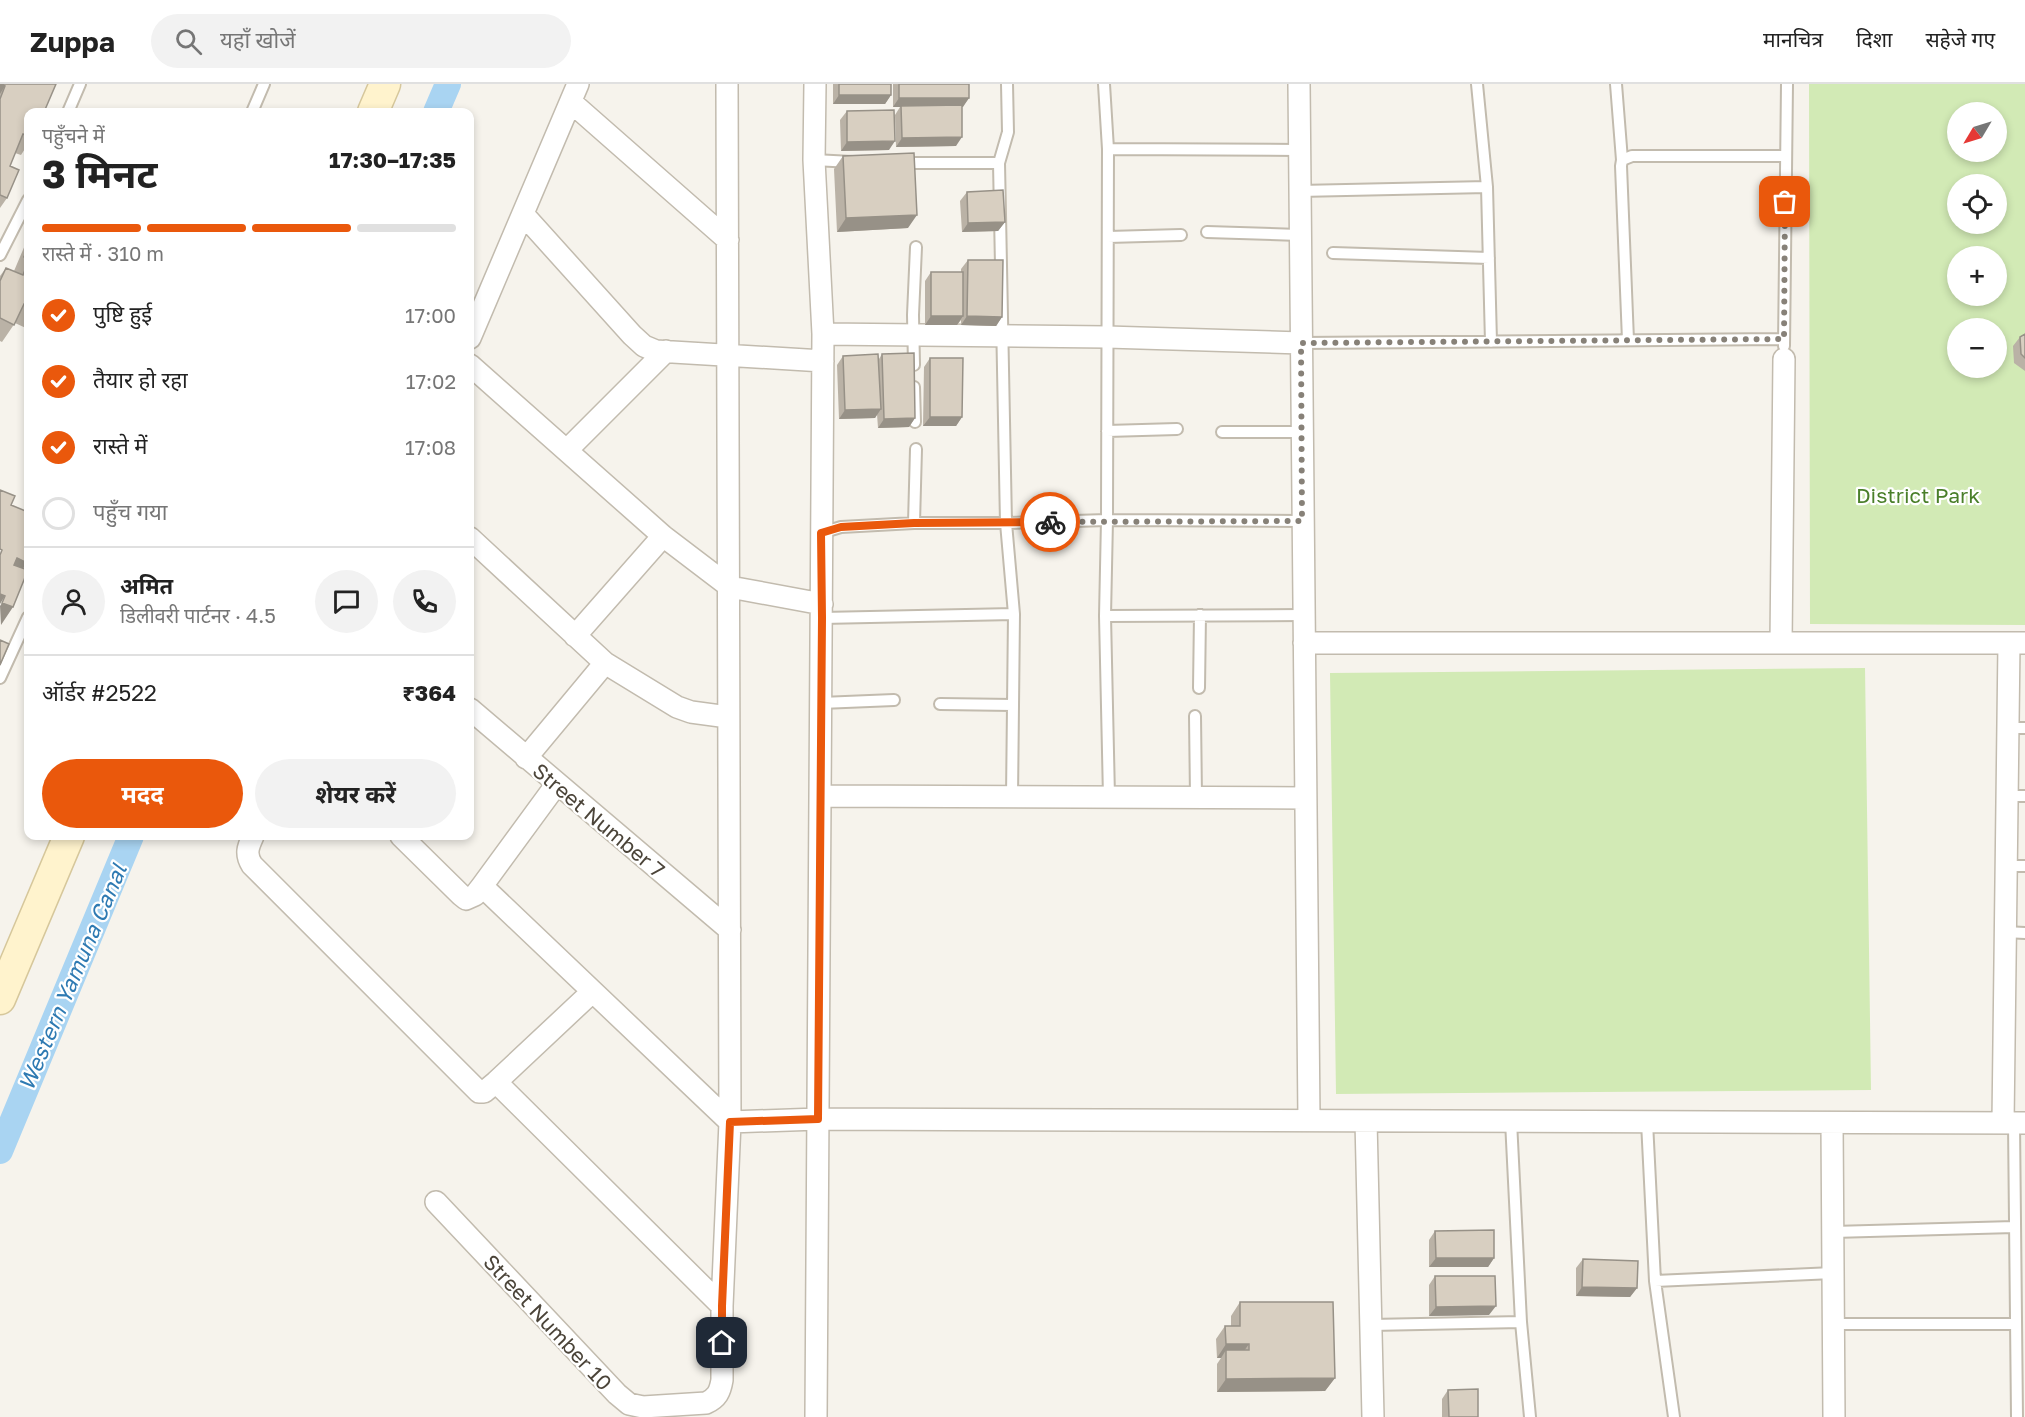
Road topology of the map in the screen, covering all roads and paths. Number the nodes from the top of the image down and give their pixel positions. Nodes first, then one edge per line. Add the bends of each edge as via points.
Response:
1 (80, 84) edge
2 (264, 84) edge
3 (385, 84) edge
4 (727, 84) edge
5 (815, 84) edge
6 (1007, 84) edge
7 (1104, 84) edge
8 (1299, 84) edge
9 (1477, 84) edge
10 (1616, 84) edge
11 (1787, 84) edge
12 (575, 93) edge
13 (70, 108) edge
14 (254, 108) edge
15 (375, 108) edge
16 (1108, 149) junction
17 (1299, 150) junction
18 (1786, 156) junction
19 (814, 160) junction
20 (1622, 160) junction
21 (858, 162) edge
22 (892, 163) edge
23 (999, 163) junction
24 (1487, 187) junction
25 (1299, 191) junction
26 (24, 210) edge
27 (523, 214) junction
28 (1207, 232) dead end
29 (1181, 235) dead end
30 (1299, 235) junction
31 (1108, 237) junction
32 (728, 240) junction
33 (916, 247) dead end
34 (1333, 253) dead end
35 (0, 255) edge
36 (1489, 258) junction
37 (474, 329) edge
38 (823, 334) junction
39 (913, 335) junction
40 (1003, 338) junction
41 (1107, 338) junction
42 (1628, 340) junction
43 (1491, 342) junction
44 (1301, 343) junction
45 (1784, 349) junction
46 (666, 351) junction
47 (728, 355) junction
48 (823, 361) junction
49 (474, 369) edge
50 (915, 422) edge
51 (1177, 429) dead end
52 (1107, 431) junction
53 (1222, 432) dead end
54 (1302, 432) junction
55 (916, 449) dead end
56 (567, 450) junction
57 (1107, 520) junction
58 (1302, 521) junction
59 (914, 523) junction
60 (1006, 523) junction
61 (821, 533) junction
62 (663, 536) junction
63 (474, 542) edge
64 (730, 587) junction
65 (822, 611) junction
66 (1014, 614) junction
67 (1200, 615) junction
68 (1304, 615) junction
69 (1106, 616) junction
70 (24, 625) edge
71 (575, 636) junction
72 (1304, 643) junction
73 (1781, 643) junction
74 (2017, 643) edge
75 (0, 645) edge
76 (13, 651) junction
77 (605, 663) junction
78 (0, 678) edge
79 (1200, 688) dead end
80 (894, 700) dead end
81 (821, 703) junction
82 (940, 704) dead end
83 (1013, 705) junction
84 (474, 713) edge
85 (1195, 716) dead end
86 (728, 717) junction
87 (2016, 728) edge
88 (526, 759) junction
89 (556, 785) junction
90 (821, 796) junction
91 (2016, 796) edge
92 (1012, 797) junction
93 (1109, 797) junction
94 (1196, 797) junction
95 (1305, 798) junction
96 (67, 840) edge
97 (251, 840) edge
98 (405, 840) edge
99 (2015, 866) edge
100 (482, 886) junction
101 (730, 930) junction
102 (2015, 933) edge
103 (592, 992) junction
104 (0, 999) edge
105 (496, 1082) junction
106 (818, 1119) junction
107 (1309, 1120) junction
108 (1366, 1121) junction
109 (1511, 1121) junction
110 (730, 1122) junction
111 (1647, 1122) junction
112 (1832, 1122) junction
113 (2014, 1123) edge
114 (436, 1202) dead end
115 (2014, 1227) junction
116 (1833, 1232) junction
117 (1833, 1273) junction
118 (1655, 1281) junction
119 (722, 1306) junction
120 (1521, 1322) junction
121 (1833, 1324) junction
122 (2015, 1324) junction
123 (1371, 1325) junction
124 (2020, 1410) edge
125 (816, 1417) edge
126 (1373, 1417) edge
127 (1530, 1417) edge
128 (1674, 1417) edge
129 (1834, 1417) edge

1 - 13 lane
2 - 14 lane
3 - 15 street
4 - 32 street
5 - 19 street
6 - 23 lane via 1008,132
7 - 16 lane
8 - 17 street
9 - 24 lane
10 - 20 lane
11 - 18 lane
12 - 27 street
12 - 32 street
16 - 17 lane
16 - 31 lane
17 - 25 street
18 - 20 lane via 1632,156
18 - 45 lane
19 - 21 lane
19 - 38 street
20 - 42 lane
22 - 23 lane via 914,169
23 - 40 lane
24 - 25 lane
24 - 36 lane
25 - 30 street
26 - 35 lane
27 - 37 street
27 - 46 street via 632,335 644,346
28 - 30 lane
29 - 31 lane
30 - 44 street
31 - 41 lane
32 - 47 street
33 - 39 lane
34 - 36 lane
36 - 43 lane
38 - 39 street
38 - 48 street
39 - 40 street
39 - 50 lane
40 - 41 street
40 - 60 lane
41 - 44 street
41 - 52 lane
42 - 43 lane
42 - 45 lane
43 - 44 lane
44 - 54 street
45 - 73 street
46 - 47 street
46 - 56 street
47 - 48 street
47 - 64 street
48 - 61 street
49 - 56 street
51 - 52 lane
52 - 57 lane
53 - 54 lane
54 - 58 street
55 - 59 lane
56 - 62 street
57 - 58 lane
57 - 60 lane
57 - 69 lane
58 - 68 street
59 - 60 lane
59 - 61 lane via 841,527
60 - 66 lane
61 - 65 street
62 - 64 street
62 - 71 street
63 - 71 street
64 - 65 street
64 - 86 street
65 - 66 lane
65 - 81 street
66 - 83 lane
67 - 68 lane
67 - 69 lane
67 - 79 lane
68 - 72 street
69 - 93 lane
70 - 76 lane
71 - 77 street
72 - 73 street
72 - 95 street
73 - 74 street
74 - 87 street
75 - 76 lane
76 - 78 lane
77 - 86 street via 677,707
77 - 88 street
80 - 81 lane
81 - 90 street
82 - 83 lane
83 - 92 lane
84 - 88 street, Street Number 7
85 - 94 lane
86 - 101 street
87 - 91 street
88 - 89 street, Street Number 7
89 - 100 street
89 - 101 street, Street Number 7
90 - 92 street
90 - 106 street
91 - 99 street
92 - 93 street
93 - 94 street
94 - 95 street
95 - 107 street
96 - 104 street
97 - 105 street via 247,858 476,1089 482,1093
98 - 100 street via 466,899
99 - 102 street
100 - 103 street
101 - 110 street
102 - 113 street
103 - 105 street
103 - 110 street
105 - 119 street
106 - 107 street
106 - 110 street
106 - 125 street
107 - 108 street
108 - 109 street
108 - 123 street
109 - 111 street
109 - 120 lane
110 - 119 street
111 - 112 street
111 - 118 lane
112 - 113 street
112 - 116 street
113 - 115 lane
114 - 119 street, Street Number 10 via 629,1404 643,1407 713,1400 720,1392 722,1380
115 - 116 lane
115 - 122 lane
116 - 117 street
117 - 118 lane
117 - 121 street
118 - 128 lane
120 - 123 lane
120 - 127 lane
121 - 122 lane
121 - 129 street
122 - 124 lane
123 - 126 street

